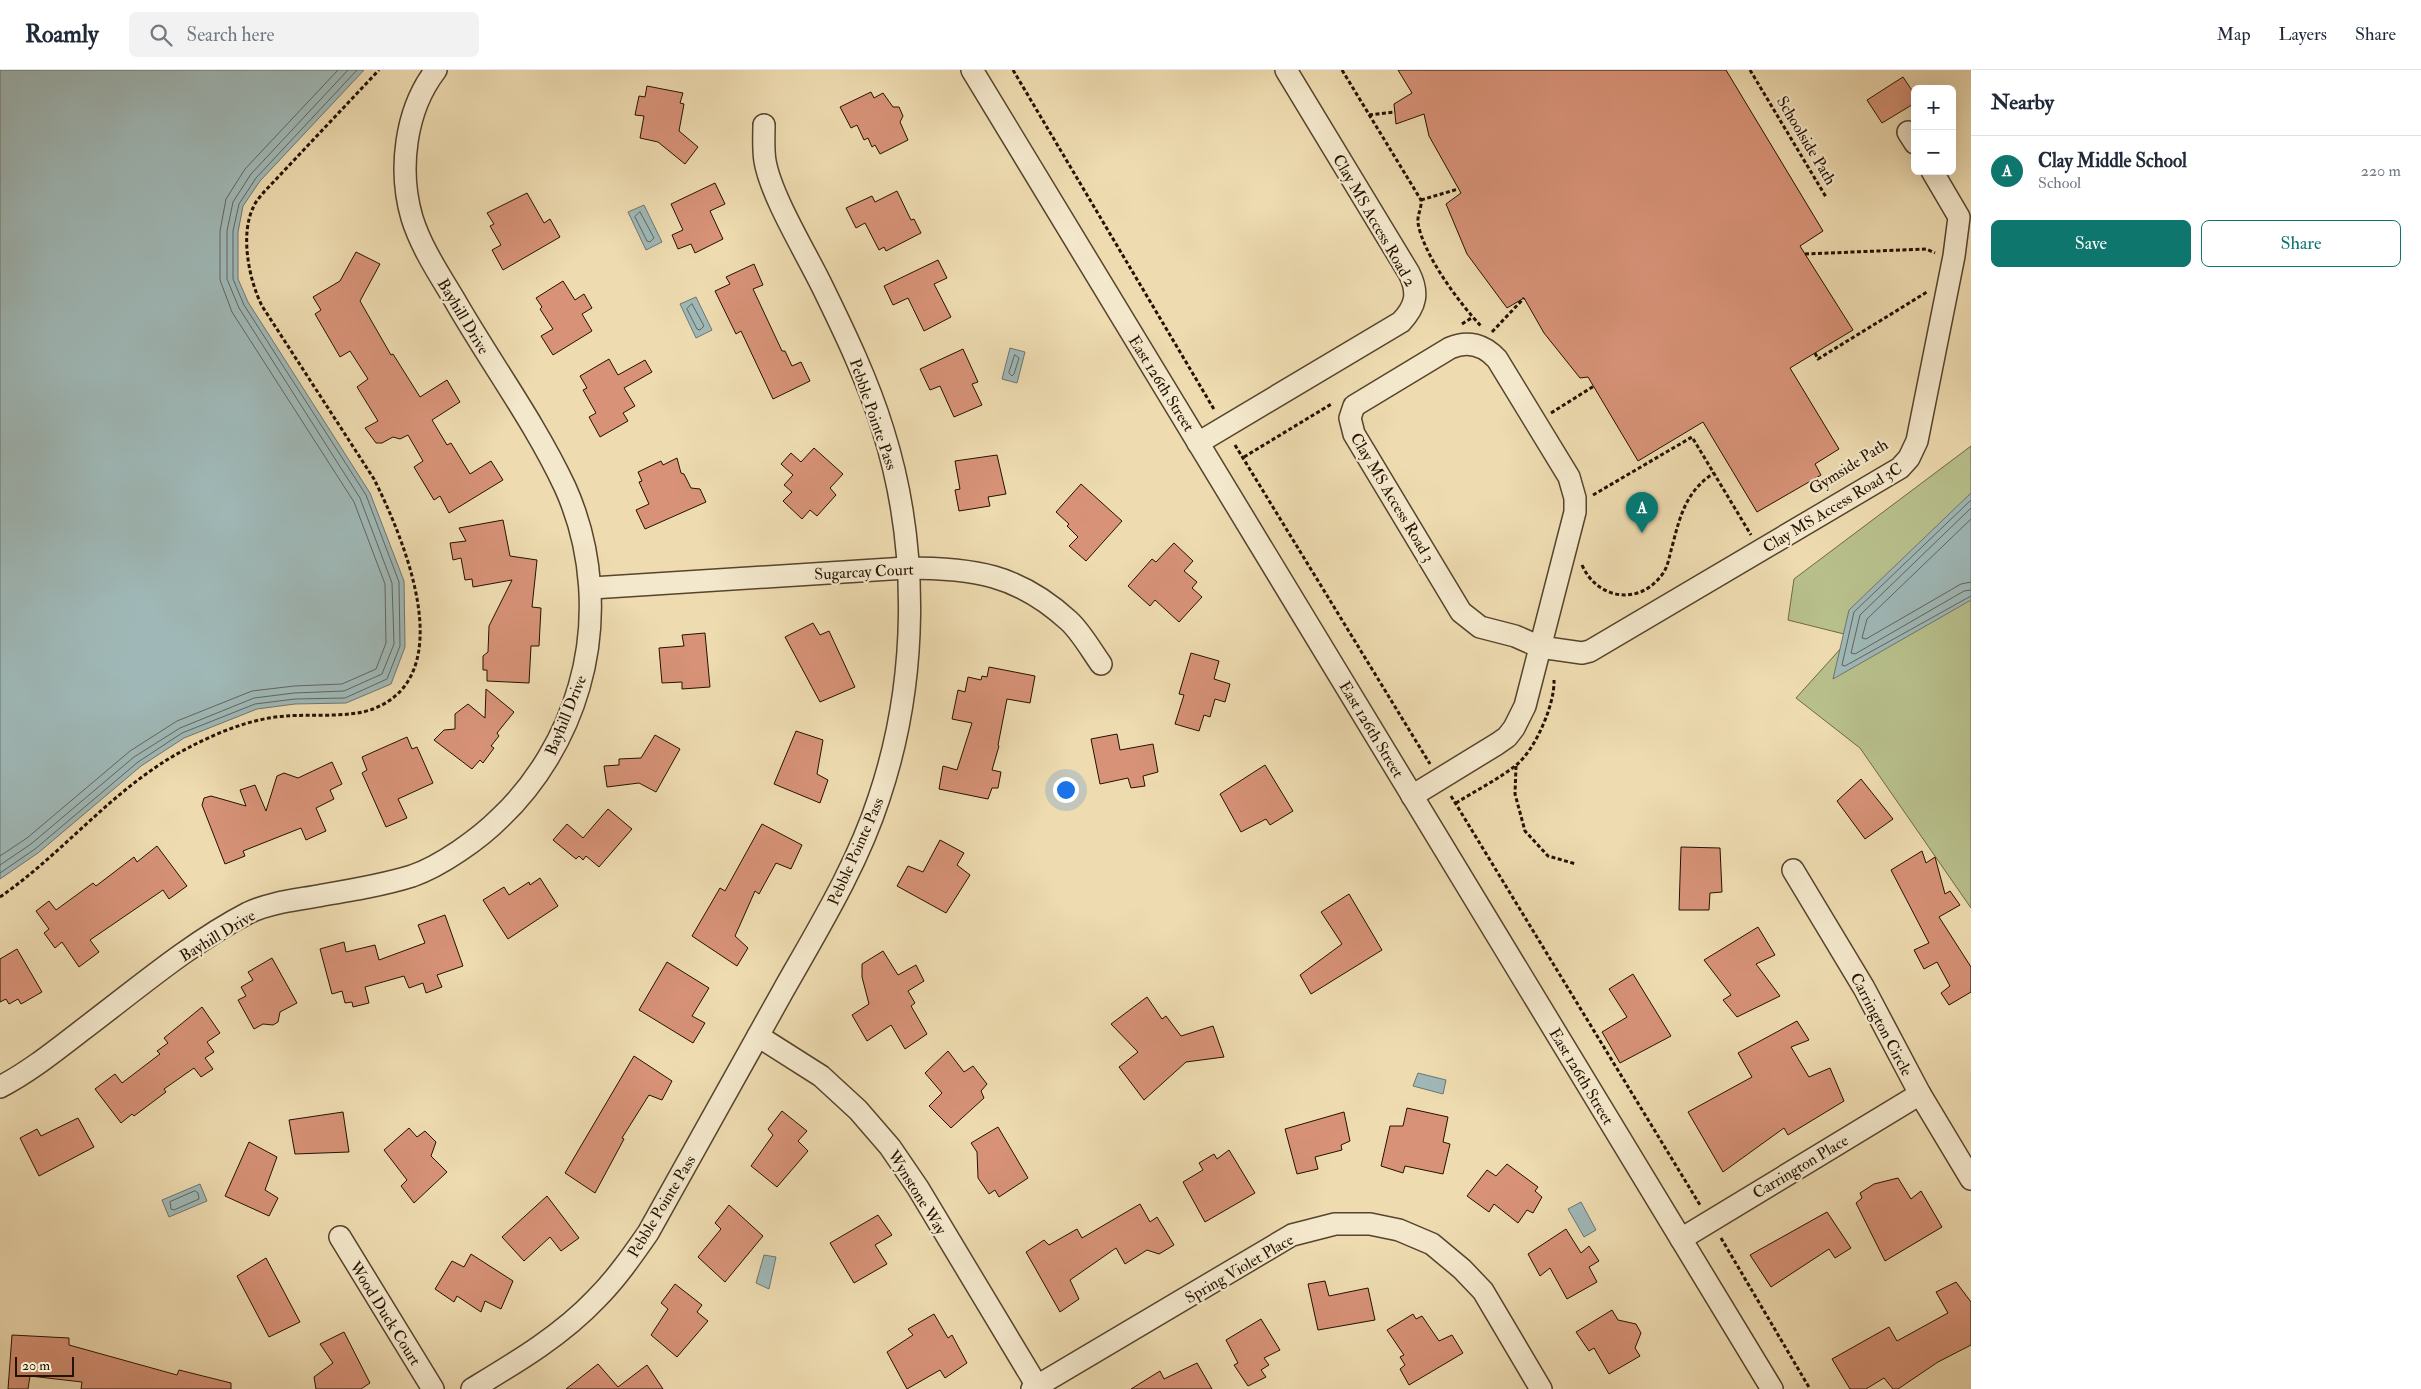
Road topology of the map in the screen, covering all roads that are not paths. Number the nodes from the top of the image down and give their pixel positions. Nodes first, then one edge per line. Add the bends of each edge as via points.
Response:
1 (436, 70) edge
2 (972, 70) edge
3 (1286, 70) edge
4 (764, 125) dead end
5 (1934, 175) edge
6 (1198, 443) junction
7 (906, 568) junction
8 (592, 588) junction
9 (1540, 647) junction
10 (1101, 664) dead end
11 (1412, 796) junction
12 (1793, 870) dead end
13 (758, 1036) junction
14 (0, 1087) edge
15 (1920, 1094) junction
16 (1971, 1179) edge
17 (340, 1237) dead end
18 (1681, 1239) junction
19 (1034, 1387) edge
20 (432, 1389) edge
21 (472, 1389) edge
22 (1541, 1389) edge
23 (1772, 1389) edge

1 - 8 street, Bayhill Drive via 418,98 411,120 406,177 412,218 431,260 535,431 566,489
2 - 6 street, East 126th Street
3 - 6 street, Clay MS Access Road 2 via 1408,273 1416,291 1415,302 1401,322
4 - 7 street, Pebble Pointe Pass via 765,161 773,187 837,316 867,384 883,431 897,480
5 - 9 street, Clay MS Access Road 3C via 1959,217 1917,441 1906,463 1590,651 1582,653
6 - 11 street, East 126th Street
7 - 8 street, Sugarcay Court
7 - 10 street, Sugarcay Court via 952,568 990,575 1028,590 1070,622
7 - 13 street, Pebble Pointe Pass via 906,672 899,724 880,797 862,843 827,914
8 - 14 street, Bayhill Drive via 585,666 562,732 544,765 501,817 474,839 416,875 372,887 274,904 249,913 179,956 50,1055
9 - 9 street, Clay MS Access Road 3 via 1575,512 1572,487 1497,359 1484,348 1457,345 1354,406 1350,425 1461,612 1480,627 1515,636
9 - 11 street, Clay MS Access Road 3 via 1524,706 1507,736
11 - 18 street, East 126th Street
12 - 15 street, Carrington Circle via 1864,988
13 - 19 street, Wynstone Way via 821,1076 858,1110 890,1147 918,1188
13 - 21 street, Pebble Pointe Pass via 648,1233 625,1265 595,1300 562,1328 526,1356
15 - 16 street, Carrington Circle
15 - 18 street, Carrington Place
17 - 20 street, Wood Duck Court
18 - 23 street, East 126th Street
19 - 22 street, Spring Violet Place via 1292,1235 1334,1224 1370,1224 1399,1230 1432,1244 1462,1269 1483,1291

